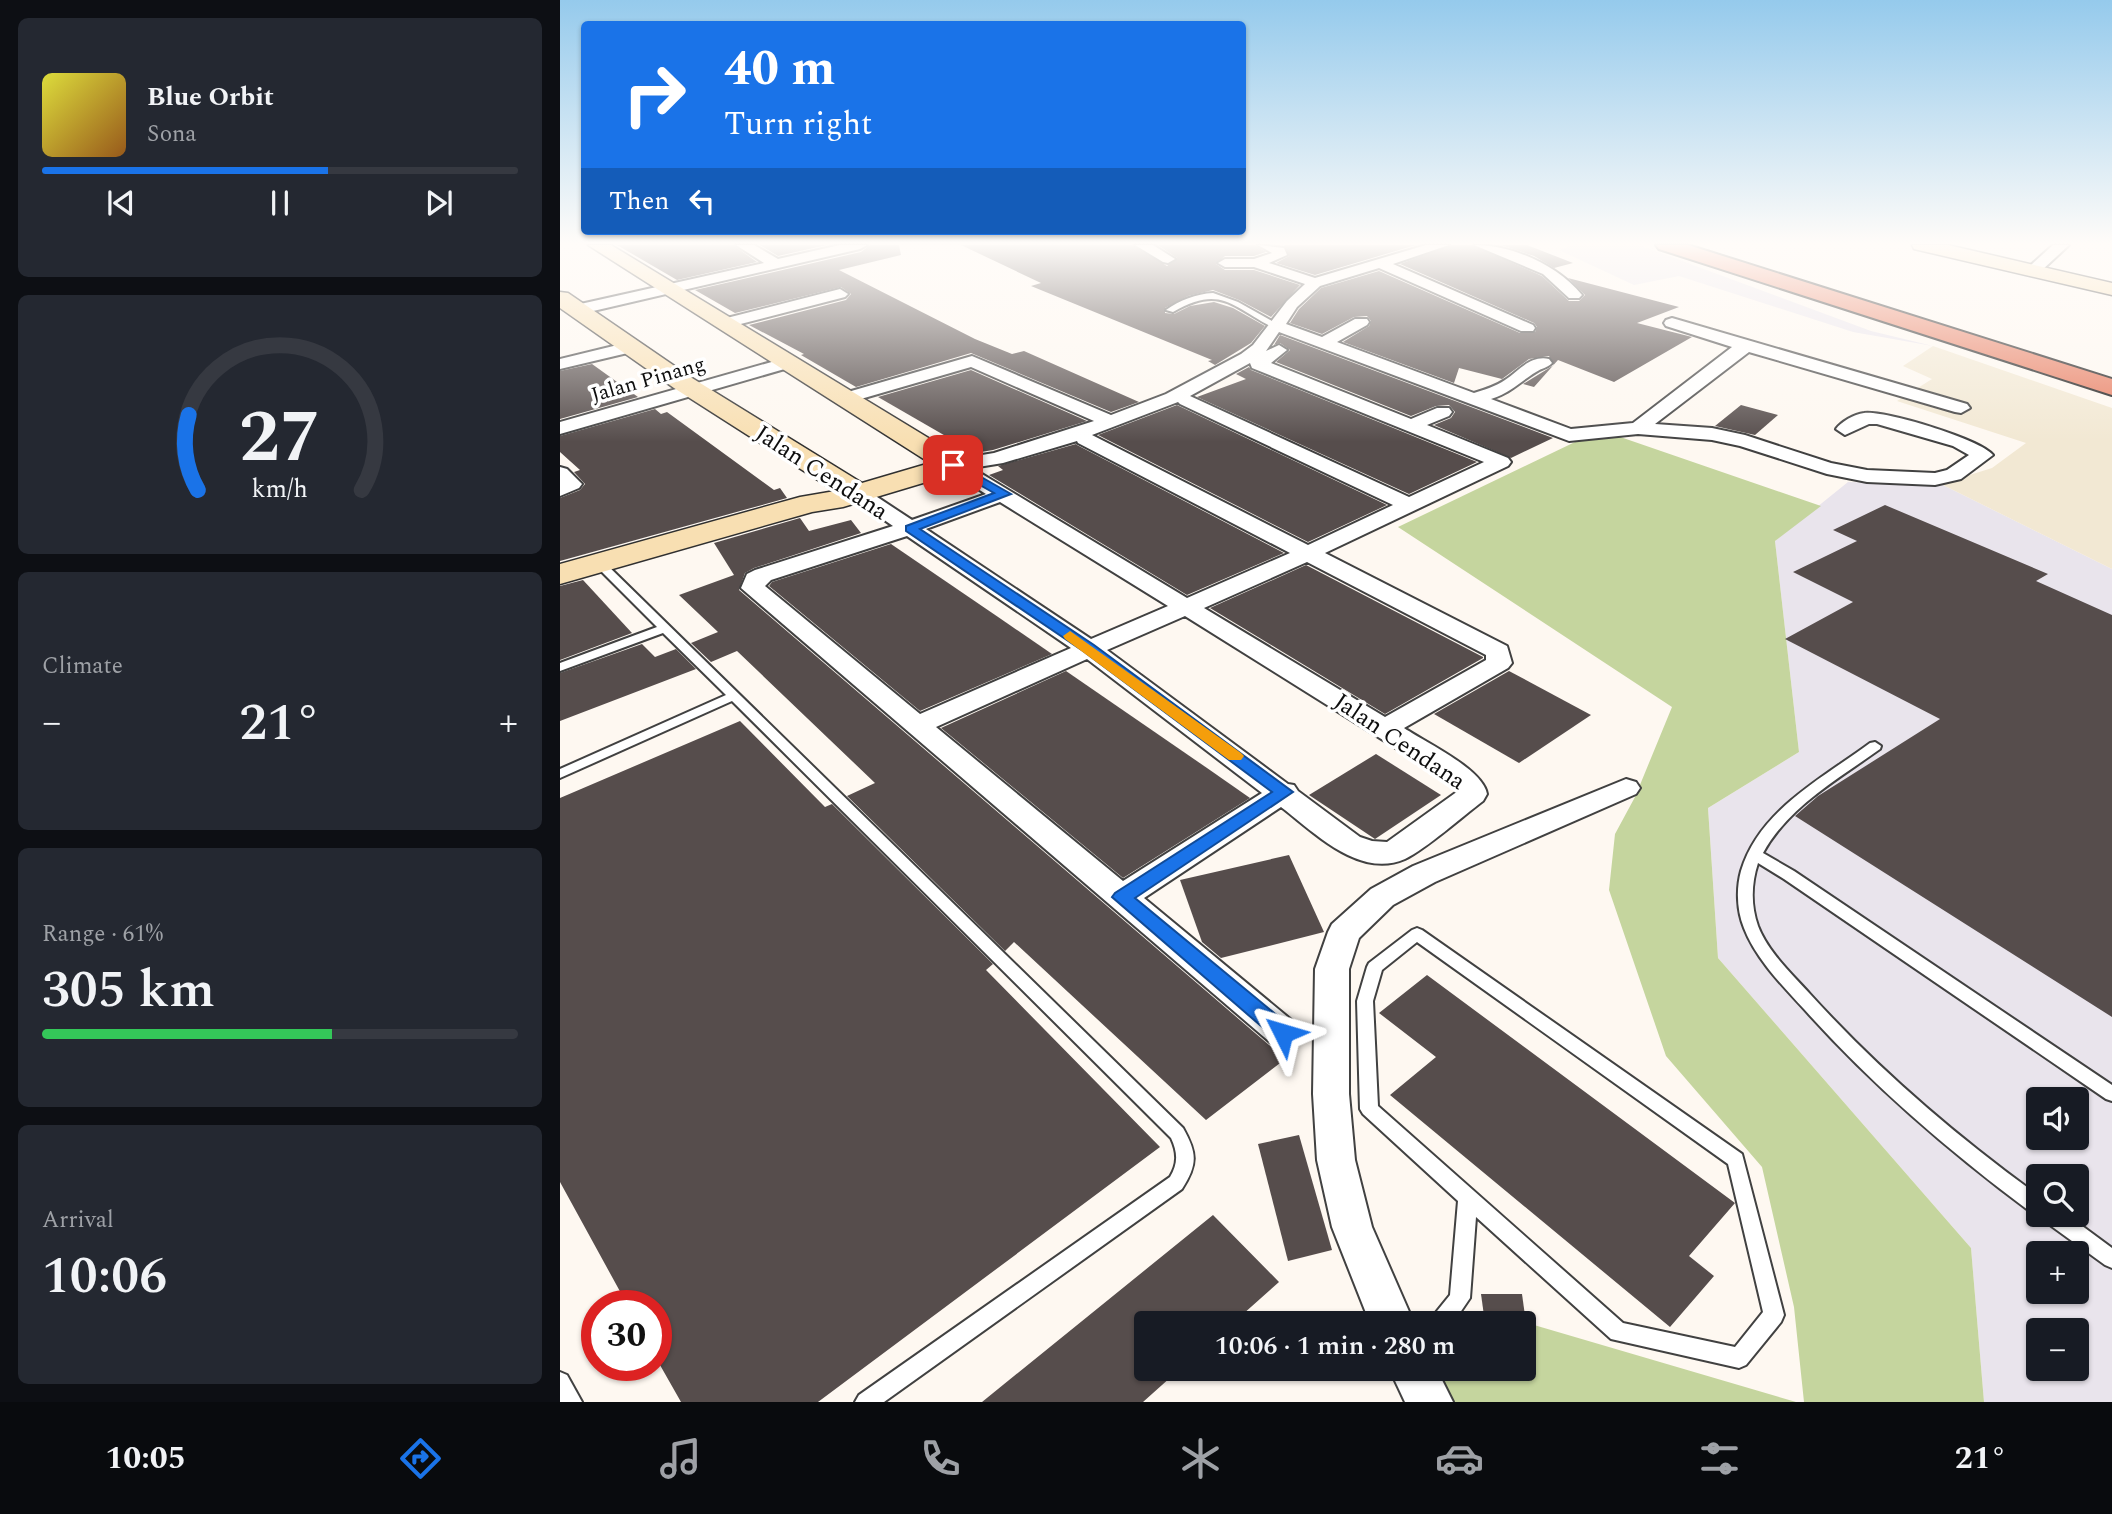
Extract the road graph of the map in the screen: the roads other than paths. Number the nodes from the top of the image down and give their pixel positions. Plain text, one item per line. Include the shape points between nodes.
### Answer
1 (575, 310) edge
2 (705, 310) edge
3 (777, 310) edge
4 (1246, 310) edge
5 (1287, 310) edge
6 (1487, 310) edge
7 (1871, 310) edge
8 (1925, 310) edge
9 (1361, 322) dead end
10 (725, 323) junction
11 (1672, 323) dead end
12 (1275, 326) junction
13 (1527, 328) dead end
14 (1289, 344) dead end
15 (1322, 344) junction
16 (1747, 346) junction
17 (630, 347) junction
18 (783, 359) junction
19 (1543, 363) dead end
20 (560, 364) edge
21 (1258, 364) junction
22 (2112, 369) edge
23 (688, 386) junction
24 (2112, 387) edge
25 (847, 398) junction
26 (1474, 399) junction
27 (1186, 400) junction
28 (1961, 408) dead end
29 (605, 410) junction
30 (1443, 412) dead end
31 (560, 417) edge
32 (1112, 422) junction
33 (1412, 425) junction
34 (560, 428) edge
35 (1638, 428) junction
36 (1845, 429) dead end
37 (1085, 439) junction
38 (965, 471) junction
39 (560, 472) edge
40 (560, 490) edge
41 (1004, 494) junction
42 (846, 497) junction
43 (1411, 506) junction
44 (911, 528) junction
45 (1306, 555) junction
46 (603, 567) junction
47 (560, 574) edge
48 (560, 582) edge
49 (1188, 606) junction
50 (664, 628) junction
51 (1088, 648) junction
52 (560, 667) edge
53 (735, 695) junction
54 (916, 725) junction
55 (1385, 727) junction
56 (1875, 746) dead end
57 (560, 774) edge
58 (1626, 788) dead end
59 (1284, 792) junction
60 (1755, 855) junction
61 (1122, 897) junction
62 (1283, 1033) dead end
63 (2112, 1094) edge
64 (1468, 1197) junction
65 (2026, 1197) edge
66 (2068, 1227) edge
67 (2112, 1259) edge
68 (1387, 1311) edge
69 (1450, 1311) edge
70 (1419, 1381) edge
71 (560, 1382) edge
72 (571, 1402) edge
73 (866, 1402) edge
74 (1430, 1402) edge

1 - 17 street, Jalan Cendana
2 - 10 street, Jalan Cendana
3 - 10 street
4 - 12 lane
5 - 12 street
6 - 13 street
7 - 24 highway
8 - 22 highway
9 - 15 street
10 - 18 street, Jalan Cendana
11 - 16 street
12 - 15 street
12 - 32 street via 1247,358 1172,398
14 - 21 street
15 - 26 street
16 - 28 street
16 - 35 street
17 - 20 street
17 - 23 street, Jalan Cendana
18 - 23 street, Jalan Pinang
18 - 25 street, Jalan Cendana
19 - 26 street via 1528,367 1501,389
21 - 27 street
21 - 33 street
23 - 29 street, Jalan Pinang
23 - 42 street, Jalan Cendana
25 - 32 street via 972,361
25 - 38 street, Jalan Cendana
26 - 35 street via 1569,435
27 - 37 street
27 - 43 street
29 - 31 street, Jalan Pinang
29 - 34 street, Jalan Pinang
30 - 33 street
32 - 38 street
33 - 43 street via 1501,462
35 - 36 street via 1712,434 1867,476 1935,479 1954,475 1983,455 1960,442 1878,418 1866,418
37 - 38 street
37 - 45 street
38 - 41 street, Jalan Cendana
38 - 42 street
39 - 40 street via 572,484
41 - 44 street
41 - 49 street, Jalan Cendana
42 - 44 street, Jalan Cendana
42 - 46 street via 798,517
43 - 45 street
44 - 51 street, Jalan Cendana
44 - 54 street via 763,575 752,584
45 - 49 street
45 - 55 street via 1498,651 1499,663
46 - 47 street
46 - 48 street
46 - 50 lane
49 - 51 street
49 - 55 street, Jalan Cendana
50 - 52 lane
50 - 53 lane
51 - 54 street
51 - 59 street, Jalan Cendana
53 - 57 lane
53 - 73 lane via 1177,1133 1186,1148 1185,1168 1176,1183
54 - 61 street
55 - 59 street, Jalan Cendana via 1460,776 1473,794 1395,850 1381,853 1349,844
56 - 60 lane via 1781,816
58 - 68 street via 1424,874 1382,897 1344,932 1332,969 1331,1094 1336,1160 1352,1227
59 - 61 street
60 - 63 lane
60 - 65 lane via 1746,870 1745,891 1752,927 1781,972 1843,1043
61 - 62 street
64 - 64 lane via 1618,1332 1739,1358 1774,1315 1736,1160 1418,934 1375,967 1365,1001 1369,1109
64 - 69 lane via 1460,1298
66 - 67 lane
70 - 74 street
71 - 72 lane

